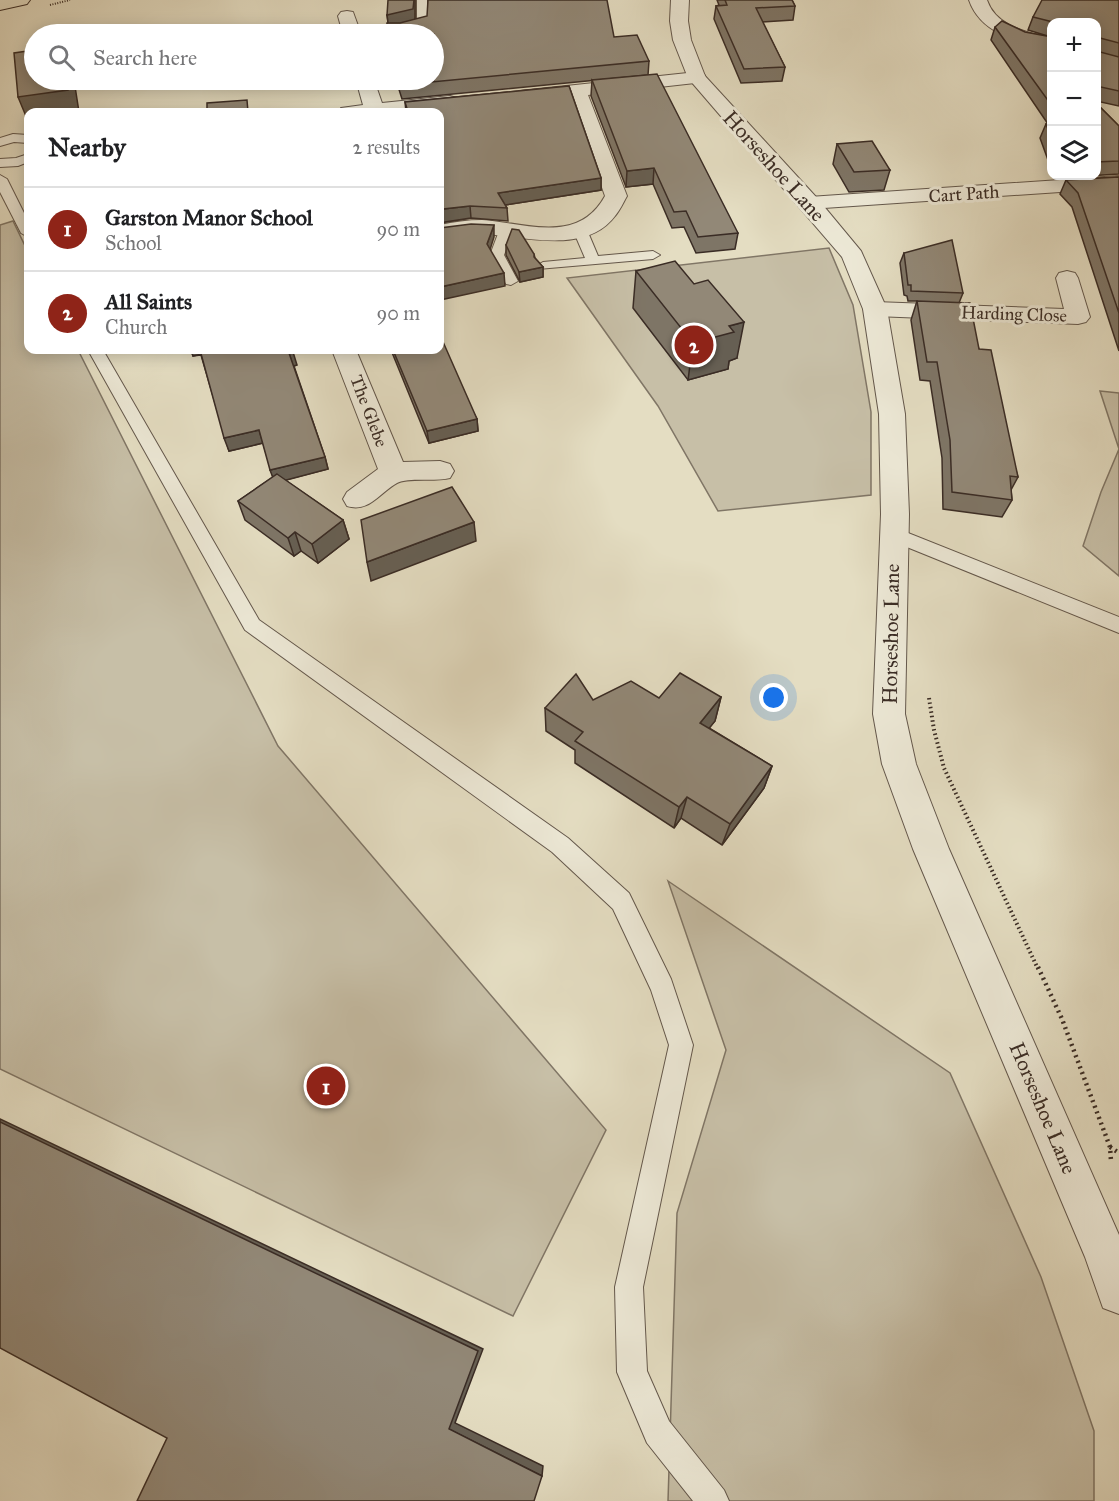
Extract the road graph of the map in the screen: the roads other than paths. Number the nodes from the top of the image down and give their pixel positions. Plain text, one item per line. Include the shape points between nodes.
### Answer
1 (21, 0) edge
2 (422, 0) edge
3 (680, 0) edge
4 (978, 0) edge
5 (0, 5) edge
6 (347, 16) dead end
7 (349, 24) edge
8 (423, 24) edge
9 (1047, 43) edge
10 (697, 78) junction
11 (368, 90) edge
12 (577, 90) junction
13 (505, 97) edge
14 (470, 100) edge
15 (373, 108) edge
16 (393, 108) edge
17 (24, 139) edge
18 (0, 142) edge
19 (24, 160) edge
20 (0, 163) edge
21 (0, 179) edge
22 (1119, 182) edge
23 (4, 194) edge
24 (809, 203) junction
25 (24, 226) edge
26 (580, 230) junction
27 (444, 231) edge
28 (506, 231) junction
29 (653, 255) dead end
30 (593, 260) junction
31 (543, 266) edge
32 (1067, 278) dead end
33 (511, 281) dead end
34 (875, 309) junction
35 (97, 354) edge
36 (346, 354) edge
37 (440, 471) dead end
38 (393, 472) junction
39 (357, 500) dead end
40 (893, 534) junction
41 (1119, 625) edge
42 (1119, 1292) edge
43 (713, 1501) edge

1 - 5 highway
2 - 8 lane
3 - 10 street, Horseshoe Lane via 681,40 685,58
4 - 9 street via 982,13 996,25
6 - 7 street
10 - 12 street
10 - 24 street, Horseshoe Lane
11 - 15 street
12 - 13 street
12 - 26 street via 616,196 612,208 597,224
14 - 16 street
17 - 18 lane
19 - 20 lane
21 - 23 lane
22 - 24 street, Cart Path
23 - 25 lane
24 - 34 street, Horseshoe Lane via 853,256
26 - 28 street via 549,234
26 - 30 lane
27 - 28 street via 481,227
28 - 33 lane via 497,255
29 - 30 lane
30 - 31 lane
32 - 34 street, Harding Close via 1078,317
34 - 40 street, Horseshoe Lane via 892,414
35 - 43 lane via 252,625 560,845 621,901 662,987 681,1045 629,1287 632,1372 658,1432
36 - 38 street, The Glebe
37 - 38 street, The Glebe
38 - 39 street, The Glebe
40 - 41 lane
40 - 42 street, Horseshoe Lane via 889,714 899,764 931,849

